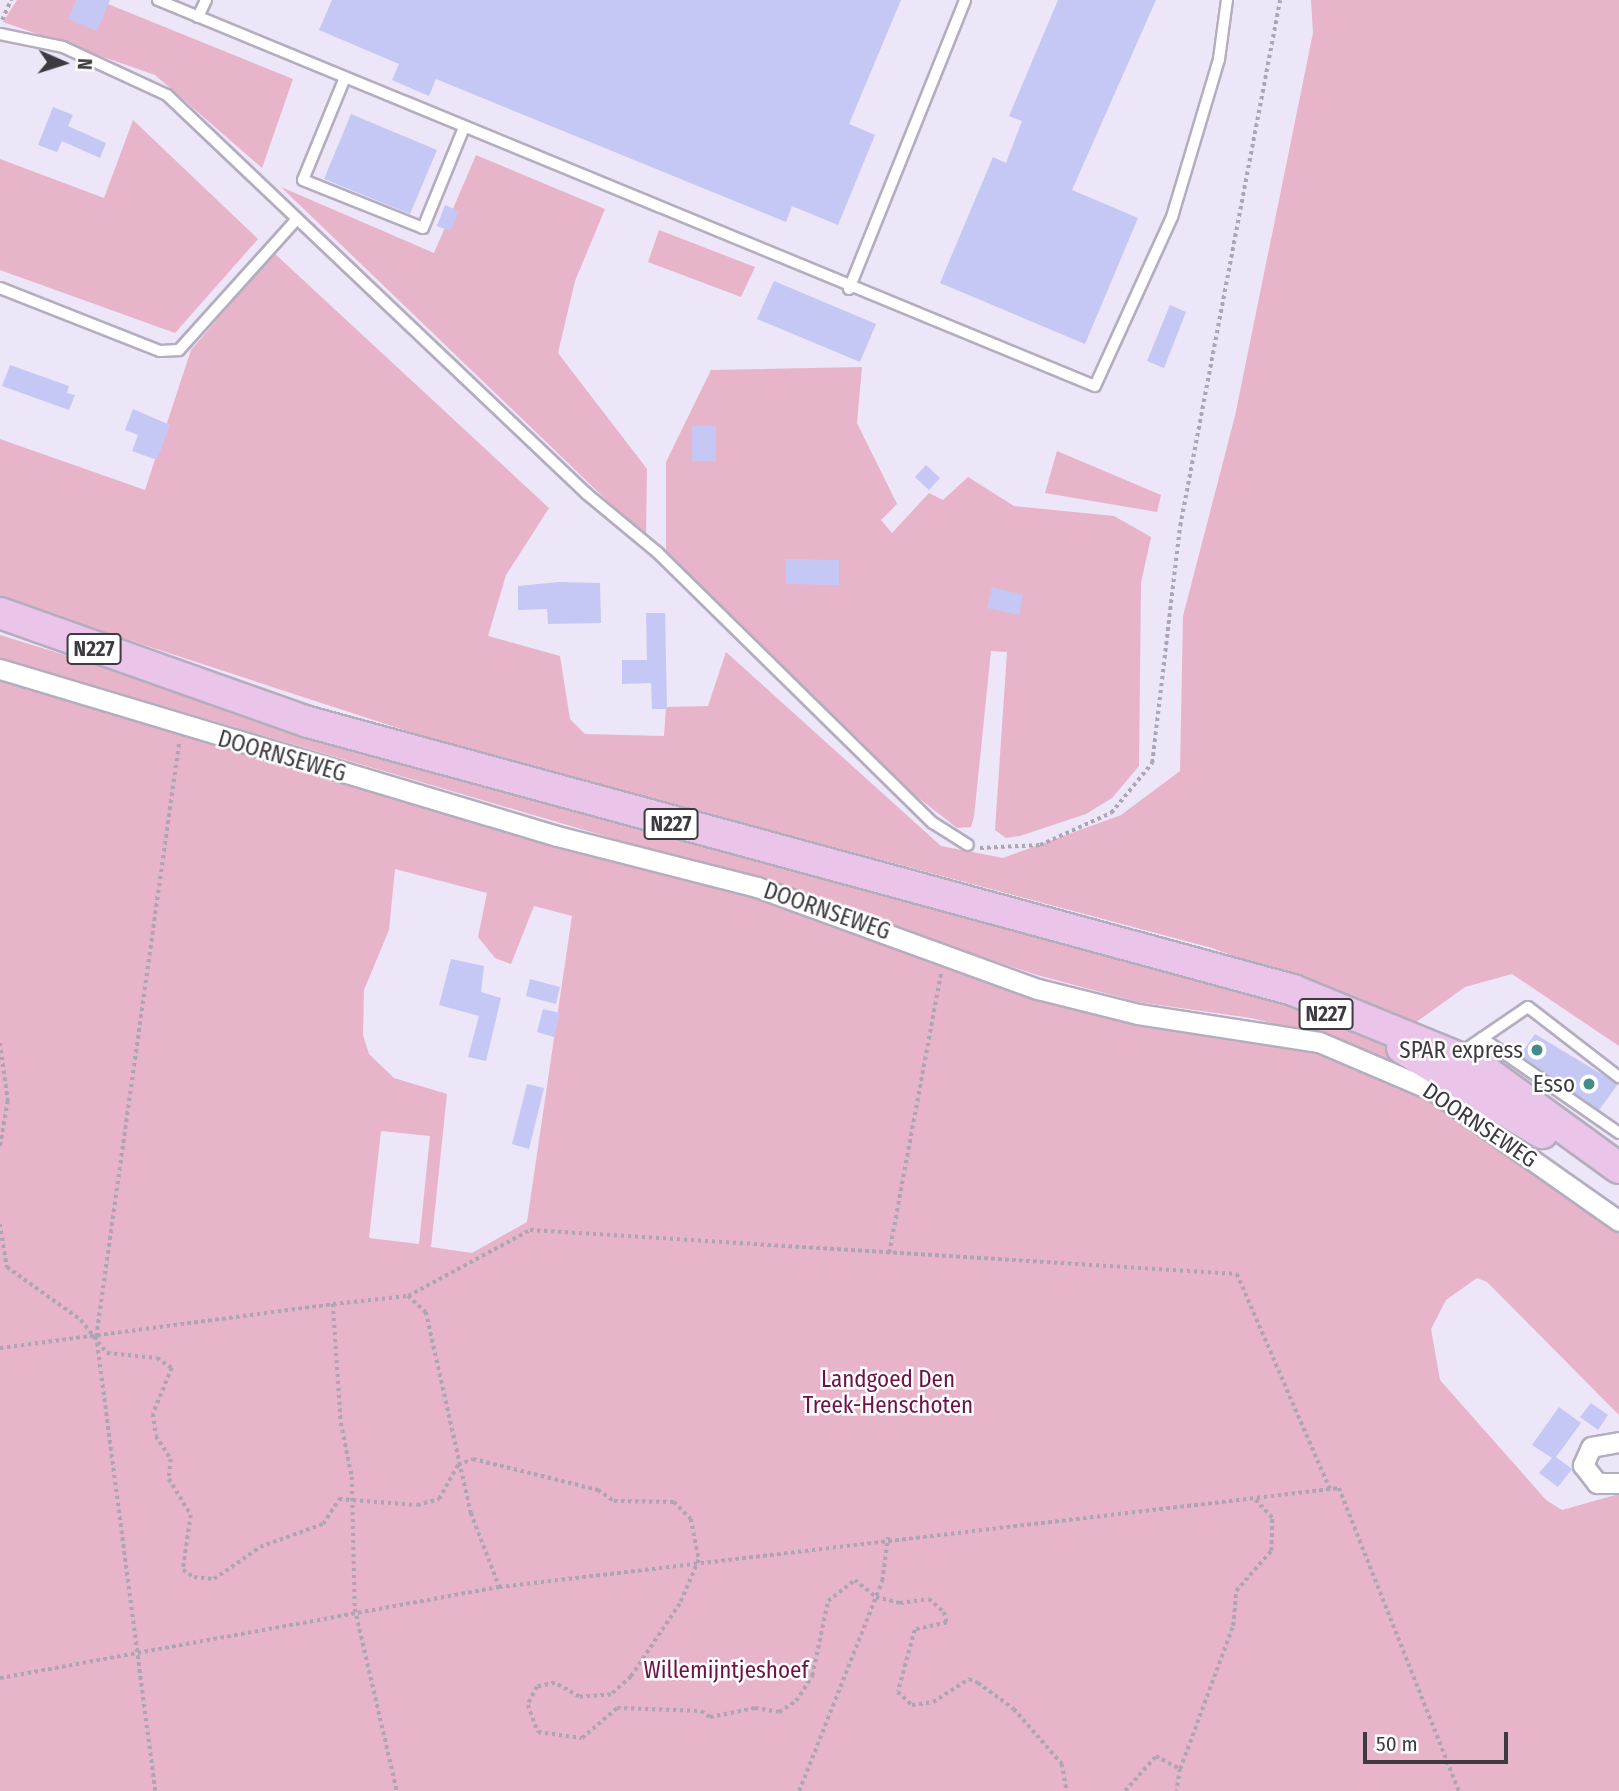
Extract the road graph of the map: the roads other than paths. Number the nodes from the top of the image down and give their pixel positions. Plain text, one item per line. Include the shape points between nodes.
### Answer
1 (158, 0) edge
2 (206, 0) edge
3 (965, 0) edge
4 (1227, 0) edge
5 (198, 17) junction
6 (0, 34) edge
7 (344, 80) junction
8 (463, 130) junction
9 (297, 219) junction
10 (0, 288) edge
11 (849, 289) junction
12 (0, 613) edge
13 (0, 625) edge
14 (31, 628) junction
15 (0, 669) edge
16 (968, 845) road end
17 (1482, 1038) junction
18 (1457, 1068) junction
19 (1619, 1077) edge
20 (1619, 1133) edge
21 (1616, 1178) edge
22 (1619, 1221) edge
23 (1619, 1442) edge
24 (1619, 1483) edge

1 - 5 lane
2 - 5 lane
3 - 11 lane
4 - 11 lane via 1219,59 1172,217 1095,386
5 - 7 lane
6 - 9 lane via 63,47 167,95
7 - 8 lane
7 - 8 lane via 303,180 423,228
8 - 11 lane
9 - 10 lane via 179,350 160,351
9 - 16 lane via 658,553 933,823
12 - 14 main road, DOORNSEWEG / N227
13 - 14 main road, DOORNSEWEG / N227
14 - 18 main road, DOORNSEWEG / N227 via 308,722 576,799 1189,959
15 - 22 street, DOORNSEWEG via 180,726 757,887 1038,989 1138,1014 1319,1042 1383,1064 1434,1091
17 - 18 lane, DOORNSEWEG
17 - 19 lane, DOORNSEWEG via 1528,1007
17 - 20 lane
18 - 21 main road, DOORNSEWEG / N227
23 - 24 street via 1591,1447 1583,1465 1597,1483

